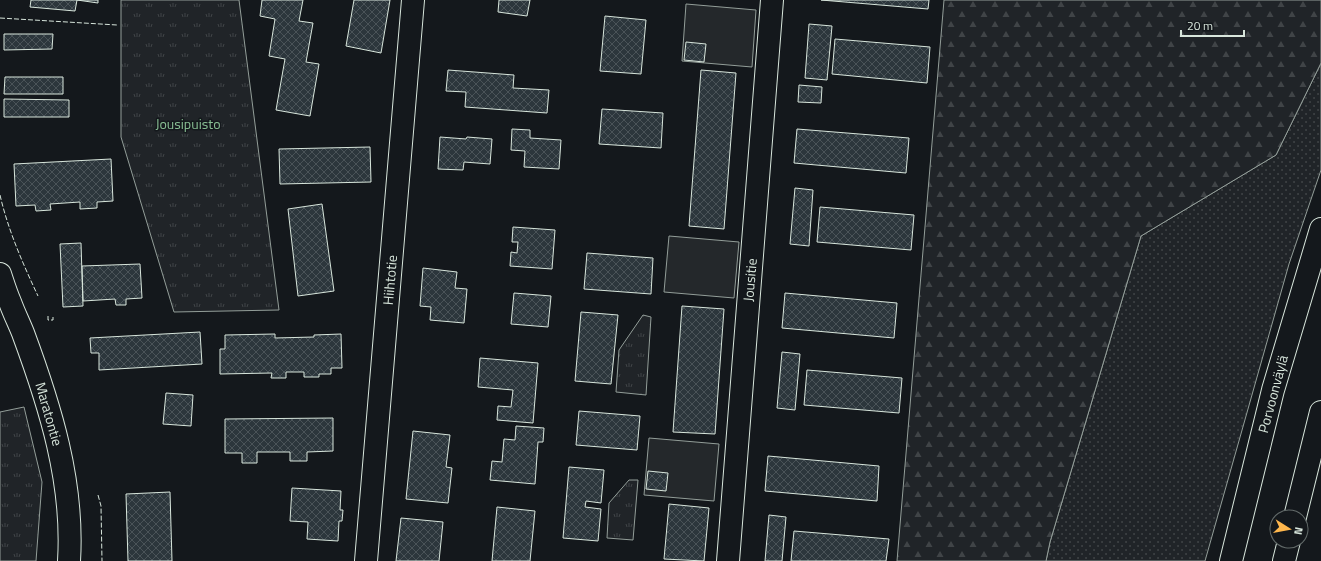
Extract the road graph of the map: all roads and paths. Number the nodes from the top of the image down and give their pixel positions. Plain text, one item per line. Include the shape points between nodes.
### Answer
1 (413, 0) edge
2 (772, 0) edge
3 (1321, 229) edge
4 (0, 274) edge
5 (1321, 412) edge
6 (1297, 509) edge
7 (1287, 549) edge
8 (69, 561) edge
9 (366, 561) edge
10 (728, 561) edge
11 (1231, 561) edge
12 (1284, 561) edge

1 - 9 main road, Hiihtotie
2 - 10 main road, Jousitie
3 - 11 main road, Porvoonväylä via 1273,390
4 - 8 main road, Maratontie via 43,389 60,447 68,502
5 - 6 main road
7 - 12 main road

